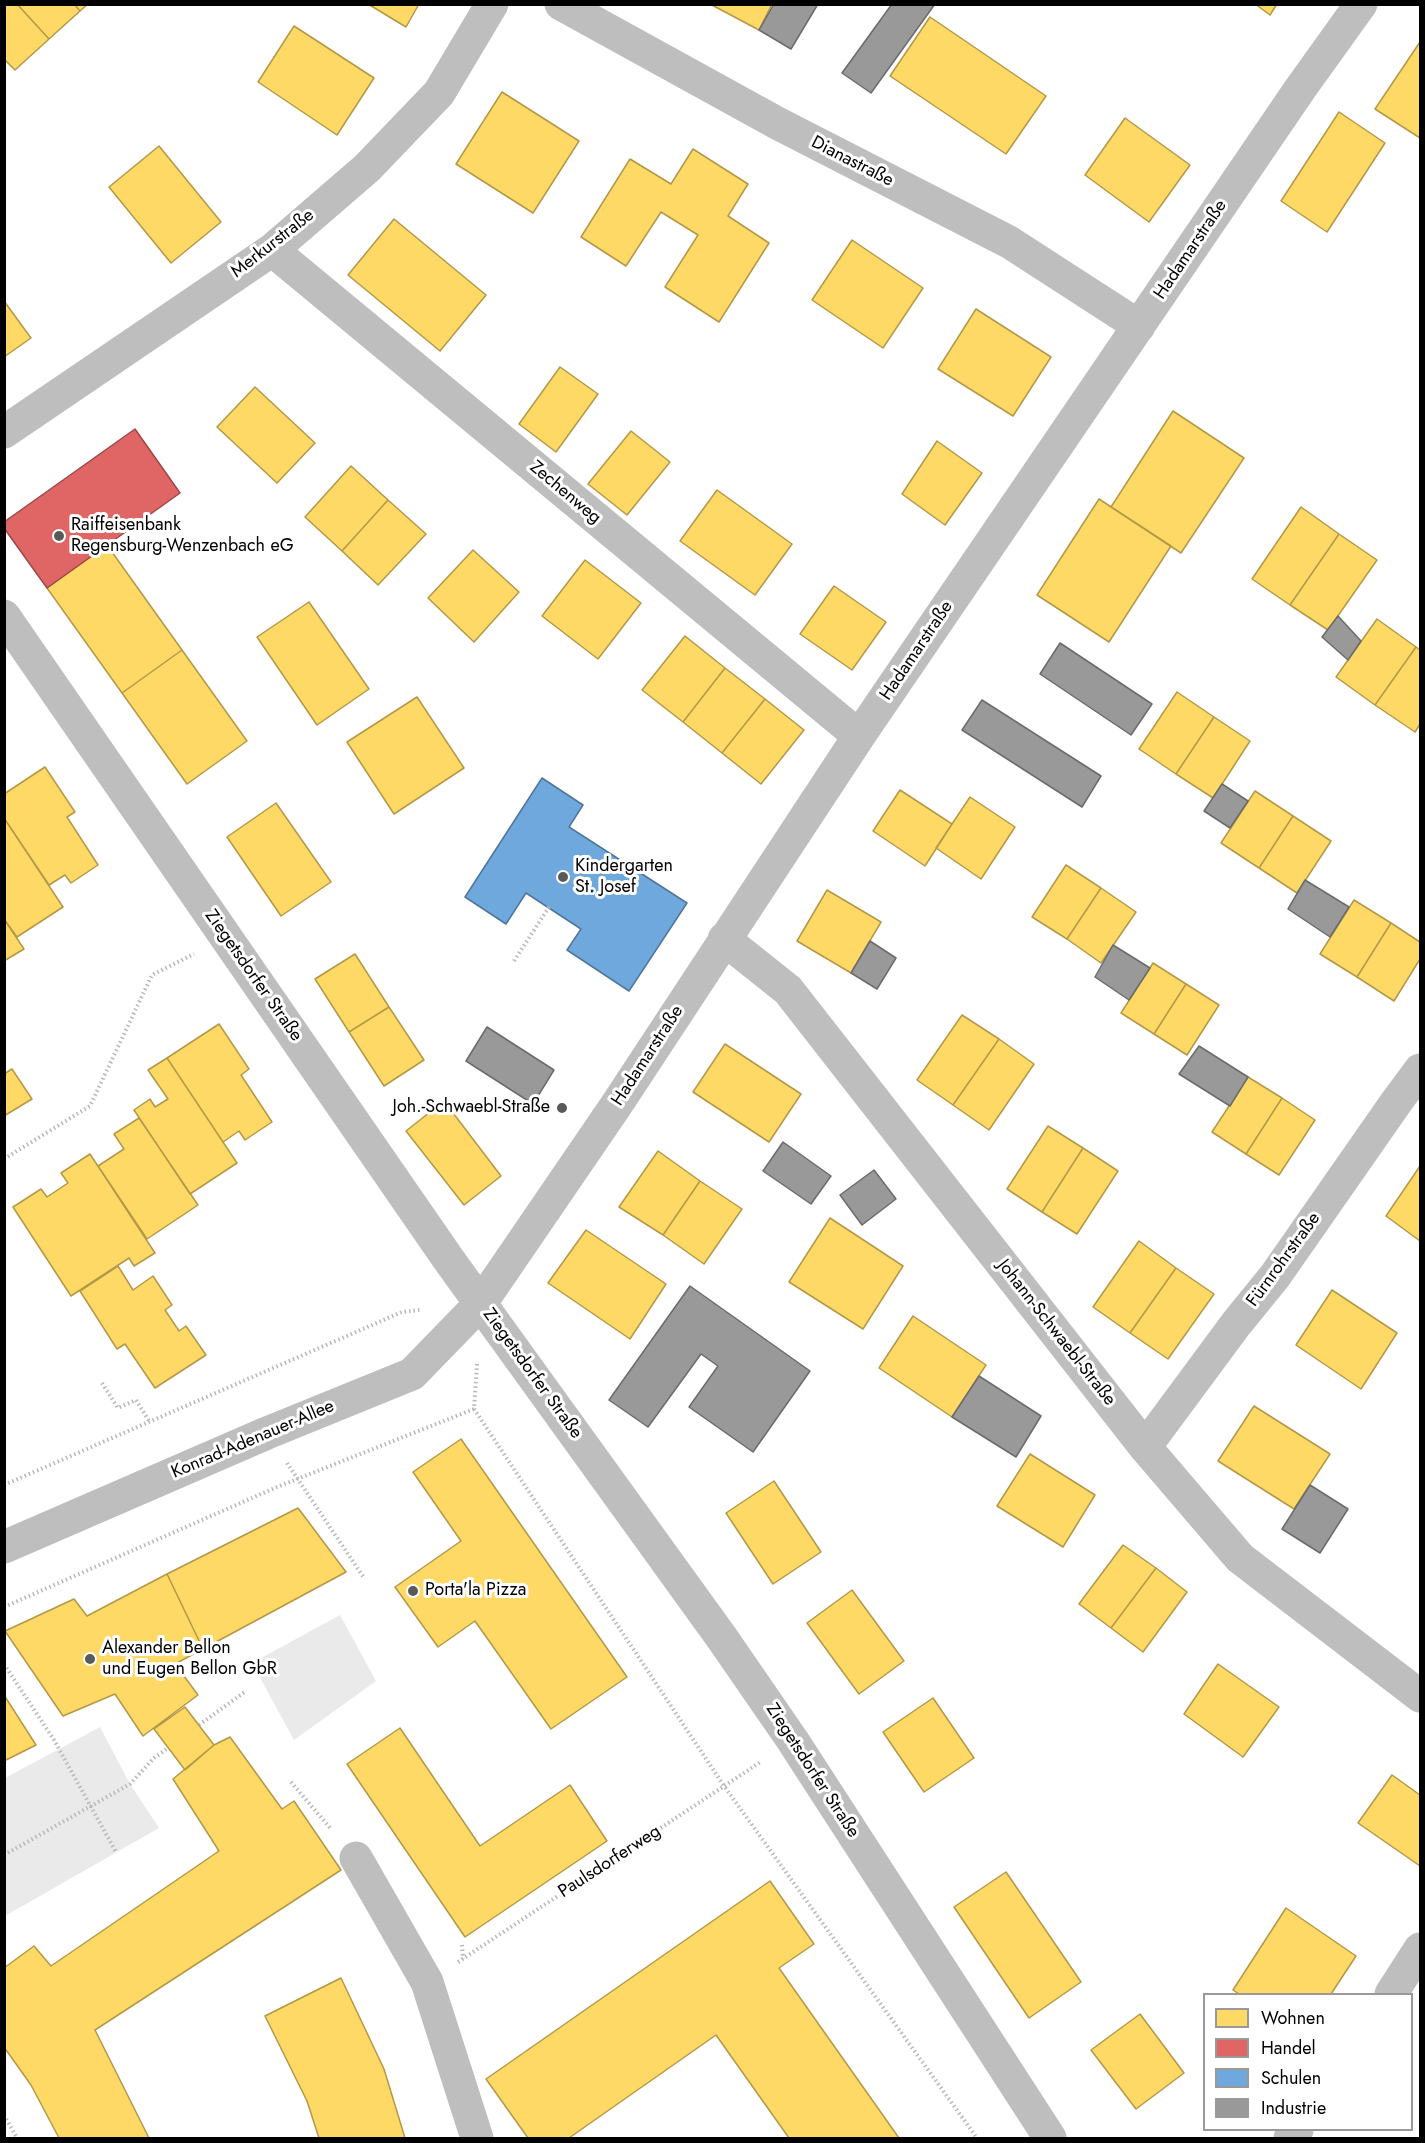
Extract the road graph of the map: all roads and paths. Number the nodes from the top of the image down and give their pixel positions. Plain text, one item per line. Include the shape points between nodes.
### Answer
1 (492, 4) edge
2 (561, 4) edge
3 (1361, 4) edge
4 (272, 250) junction
5 (1139, 326) junction
6 (4, 432) edge
7 (4, 616) edge
8 (859, 736) junction
9 (549, 907) dead end
10 (226, 937) junction
11 (724, 939) junction
12 (514, 961) dead end
13 (1420, 1070) edge
14 (4, 1159) edge
15 (481, 1303) junction
16 (424, 1309) dead end
17 (102, 1383) dead end
18 (149, 1421) junction
19 (267, 1433) junction
20 (1145, 1447) junction
21 (298, 1479) junction
22 (4, 1485) edge
23 (4, 1547) edge
24 (364, 1578) dead end
25 (4, 1607) edge
26 (4, 1664) edge
27 (246, 1691) dead end
28 (1420, 1696) edge
29 (199, 1725) dead end
30 (793, 1741) junction
31 (168, 1748) dead end
32 (291, 1782) dead end
33 (724, 1786) junction
34 (92, 1806) junction
35 (116, 1852) dead end
36 (4, 1855) edge
37 (356, 1858) joint
38 (462, 1945) dead end
39 (1420, 1949) edge
40 (463, 1959) junction
41 (428, 1982) junction
42 (1392, 1993) edge
43 (4, 2115) edge
44 (17, 2139) edge
45 (477, 2139) edge
46 (977, 2139) edge
47 (1050, 2139) edge

1 - 4 street, Merkurstraße via 439,93 367,168
2 - 5 street, Dianastraße via 777,123 1009,242
3 - 5 street, Hadamarstraße
4 - 6 street, Merkurstraße
4 - 8 street, Zechenweg
5 - 8 street, Hadamarstraße
7 - 10 street, Ziegetsdorfer Straße
8 - 11 street, Hadamarstraße
9 - 12 path
10 - 14 path via 152,975 90,1106
10 - 15 street, Ziegetsdorfer Straße
11 - 15 street, Hadamarstraße
11 - 20 street, Johann-Schwaebl-Straße via 788,990
13 - 20 street, Fürnrohrstraße via 1275,1276
15 - 19 street, Konrad-Adenauer-Allee via 412,1374
15 - 30 street, Ziegetsdorfer Straße
16 - 18 path via 402,1312
17 - 18 path via 118,1408 136,1400
18 - 22 path
19 - 21 path
19 - 23 street, Konrad-Adenauer-Allee
20 - 28 street, Johann-Schwaebl-Straße via 1240,1558
21 - 24 path
21 - 25 path
21 - 33 path via 474,1409
26 - 34 path
27 - 29 path
30 - 33 path, Paulsdorferweg
30 - 47 street, Ziegetsdorfer Straße
31 - 34 path via 130,1784
32 - 37 path
33 - 40 path, Paulsdorferweg
33 - 46 path
34 - 35 path
34 - 36 path
37 - 41 street
38 - 40 path
39 - 42 street
40 - 41 path, Paulsdorferweg
41 - 45 street
43 - 44 path

